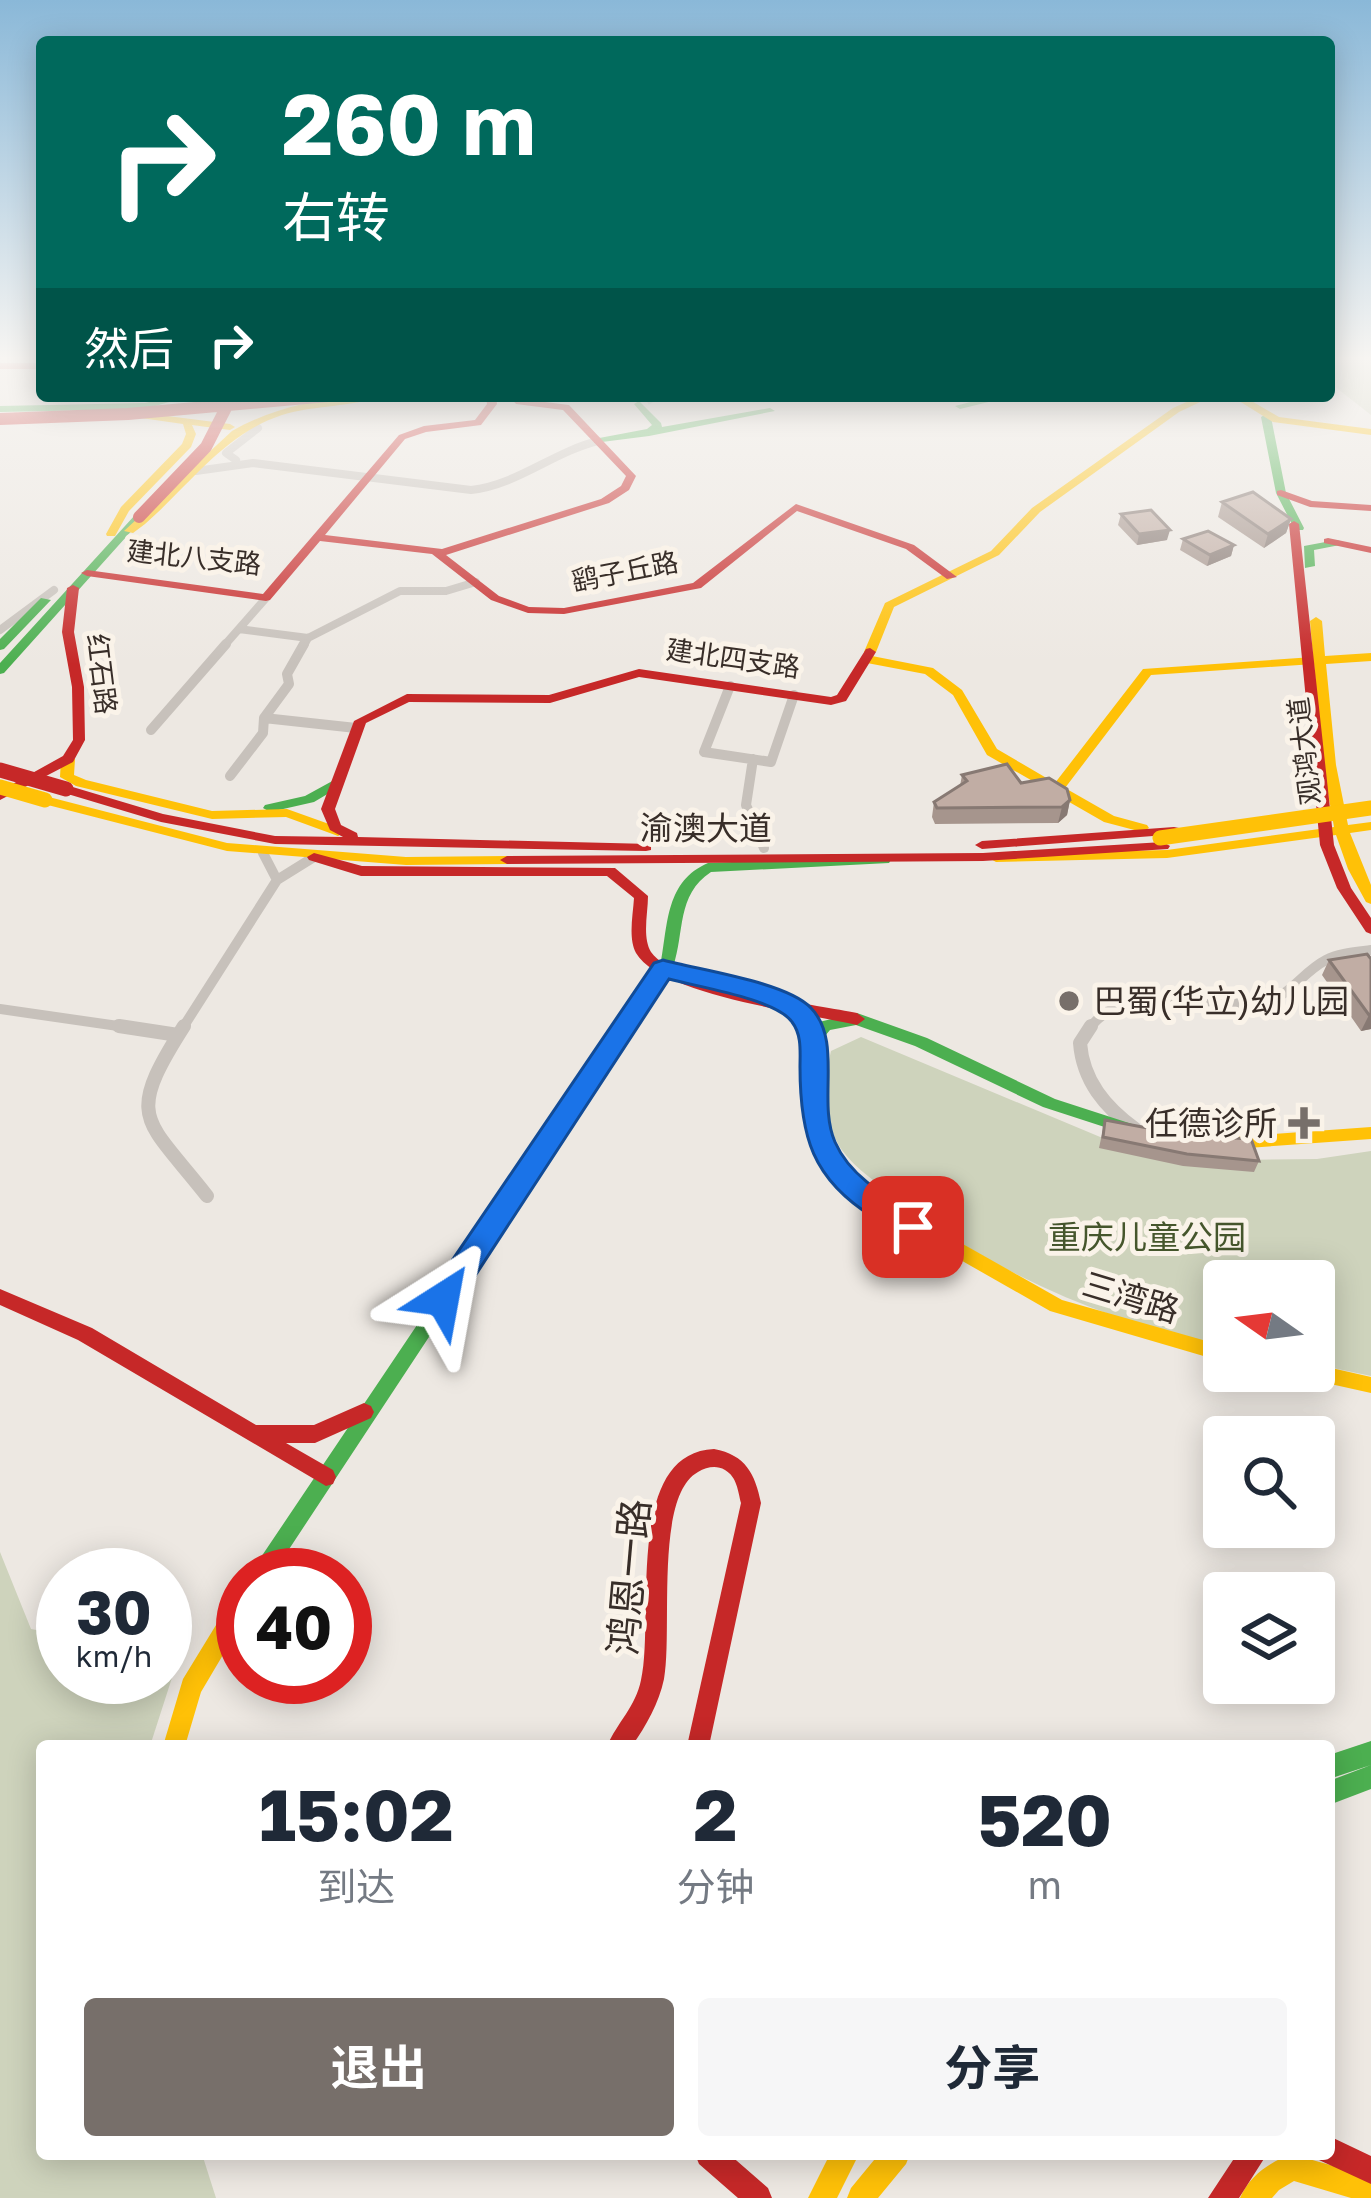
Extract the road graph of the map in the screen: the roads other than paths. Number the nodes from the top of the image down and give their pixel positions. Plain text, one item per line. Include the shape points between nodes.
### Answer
1 (174, 459) edge
2 (187, 459) edge
3 (212, 459) edge
4 (235, 459) edge
5 (385, 459) edge
6 (549, 459) edge
7 (614, 459) edge
8 (1106, 459) edge
9 (1274, 459) edge
10 (254, 464) junction
11 (202, 466) junction
12 (369, 478) junction
13 (1281, 493) junction
14 (1371, 508) edge
15 (1294, 524) junction
16 (115, 536) junction
17 (319, 538) junction
18 (1336, 543) junction
19 (1371, 550) edge
20 (450, 554) junction
21 (87, 573) junction
22 (951, 578) junction
23 (476, 582) junction
24 (64, 589) junction
25 (266, 598) junction
26 (239, 629) junction
27 (0, 630) edge
28 (308, 638) junction
29 (0, 646) edge
30 (1371, 657) edge
31 (867, 659) junction
32 (1315, 661) junction
33 (0, 670) edge
34 (730, 686) junction
35 (794, 695) junction
36 (264, 718) junction
37 (356, 728) junction
38 (151, 730) dead end
39 (68, 759) junction
40 (753, 759) junction
41 (0, 770) edge
42 (230, 776) dead end
43 (336, 783) junction
44 (0, 787) edge
45 (1059, 788) junction
46 (0, 796) edge
47 (1332, 810) junction
48 (254, 811) junction
49 (1097, 812) junction
50 (1371, 813) edge
51 (1265, 821) junction
52 (1331, 834) junction
53 (352, 836) junction
54 (1079, 837) junction
55 (1163, 839) junction
56 (1280, 842) junction
57 (410, 844) junction
58 (764, 848) junction
59 (982, 851) junction
60 (263, 853) junction
61 (314, 857) junction
62 (900, 858) junction
63 (277, 880) junction
64 (1371, 899) edge
65 (1371, 929) edge
66 (1371, 950) edge
67 (663, 969) junction
68 (777, 999) junction
69 (0, 1009) edge
70 (857, 1019) junction
71 (178, 1035) junction
72 (813, 1039) junction
73 (1090, 1083) junction
74 (1065, 1110) junction
75 (1146, 1132) joint
76 (1371, 1133) edge
77 (1218, 1143) edge
78 (207, 1196) dead end
79 (0, 1297) edge
80 (1203, 1348) edge
81 (1335, 1377) edge
82 (1371, 1385) edge
83 (370, 1409) junction
84 (250, 1433) junction
85 (326, 1477) junction
86 (278, 1548) edge
87 (216, 1641) edge
88 (175, 1740) edge
89 (622, 1740) edge
90 (699, 1740) edge
91 (1371, 1753) edge
92 (1335, 1766) edge
93 (1371, 1777) edge
94 (1335, 1791) edge
95 (1335, 2153) edge
96 (716, 2160) edge
97 (840, 2160) edge
98 (891, 2160) edge
99 (1249, 2160) edge
100 (1371, 2170) edge
101 (1371, 2196) edge
102 (758, 2198) edge
103 (822, 2198) edge
104 (861, 2198) edge
105 (1222, 2198) edge
106 (1254, 2198) edge

1 - 16 main road via 125,509
2 - 16 main road, 红石路, bridge
3 - 11 main road
4 - 10 street
5 - 12 main road, 建北八支路
6 - 12 street via 486,488
7 - 20 main road via 631,476 605,501
8 - 22 main road via 1036,510 995,553
9 - 13 main road, 观鸿大道
10 - 11 street
10 - 12 street
11 - 16 main road via 148,519
12 - 17 main road, 建北八支路
13 - 14 main road via 1310,504
13 - 15 main road, 观鸿大道
15 - 18 main road
15 - 32 main road, 观鸿大道
16 - 21 main road, 红石路
16 - 24 main road, 红石路
17 - 20 main road
17 - 25 main road, 建北八支路
18 - 19 main road
18 - 32 main road, 观鸿大道 via 1307,552
20 - 23 main road, 鹞子丘路
21 - 24 main road, 红石路
21 - 25 main road, 建北八支路
22 - 23 main road, 鹞子丘路 via 910,547 796,507 686,590 545,612 495,598
22 - 31 main road via 889,605
23 - 28 street via 400,591
24 - 27 street
24 - 29 main road, 红石路
24 - 33 main road, 红石路
24 - 39 main road, 红石路 via 82,730
25 - 26 street
26 - 28 street
26 - 38 street
28 - 36 street
30 - 32 main road
31 - 35 main road, 建北四支路 via 842,698
31 - 45 main road via 910,665 944,681 992,752
32 - 45 main road via 1147,672
32 - 47 main road, 观鸿大道
34 - 35 main road, 建北四支路
34 - 37 main road, 建北四支路 via 639,673 554,699 444,692 368,714
34 - 40 street via 704,752
35 - 40 street via 771,761
36 - 37 street
36 - 42 street via 263,733
37 - 43 main road
39 - 46 main road, 红石路
39 - 48 main road via 67,777 100,789 212,815
40 - 58 street via 744,808
41 - 57 main road, 渝澳大道, bridge via 238,835
43 - 48 main road via 309,799
43 - 53 main road via 330,822
44 - 60 main road, 渝澳大道, bridge
45 - 49 main road
47 - 50 main road
47 - 51 main road
47 - 52 main road, 观鸿大道
48 - 53 main road via 287,813
49 - 54 main road via 1097,827
49 - 55 main road
50 - 52 main road
50 - 55 main road, 渝澳大道, bridge
51 - 55 main road
51 - 56 main road via 1285,830
52 - 56 main road
52 - 64 main road
52 - 65 main road via 1334,869
53 - 57 main road
54 - 55 main road
54 - 59 main road
55 - 59 main road, 渝澳大道
56 - 59 main road via 1079,860
57 - 58 main road, 渝澳大道
58 - 59 main road, 渝澳大道
59 - 62 main road, 渝澳大道
60 - 61 main road, 渝澳大道
60 - 63 street
61 - 62 main road, 渝澳大道
61 - 63 street
61 - 67 main road via 361,871 610,871 641,896 644,953
62 - 67 main road via 694,872 675,899 674,945
63 - 71 street
66 - 73 street via 1326,960 1271,1001 1168,998 1107,1014 1080,1043
67 - 68 main road
67 - 83 main road
68 - 70 main road
68 - 72 main road via 807,1019
69 - 71 street
70 - 72 main road via 825,1026
70 - 74 main road
71 - 78 street via 146,1095 146,1118
72 - 80 main road, 三湾路 via 819,1139 856,1192 1057,1306
73 - 74 street via 1085,1101
73 - 75 street via 1112,1112
74 - 75 main road
76 - 77 main road
79 - 84 main road via 85,1334
81 - 82 main road
83 - 84 main road via 315,1434
83 - 85 main road
84 - 85 main road
85 - 86 main road
87 - 88 main road
89 - 90 main road, 鸿恩一路 via 647,1701 655,1667 671,1480 705,1458 729,1461 746,1479 751,1503
91 - 92 main road
93 - 94 main road
95 - 100 main road
96 - 102 main road
97 - 103 main road
98 - 104 main road
99 - 105 main road
101 - 106 main road via 1292,2167

